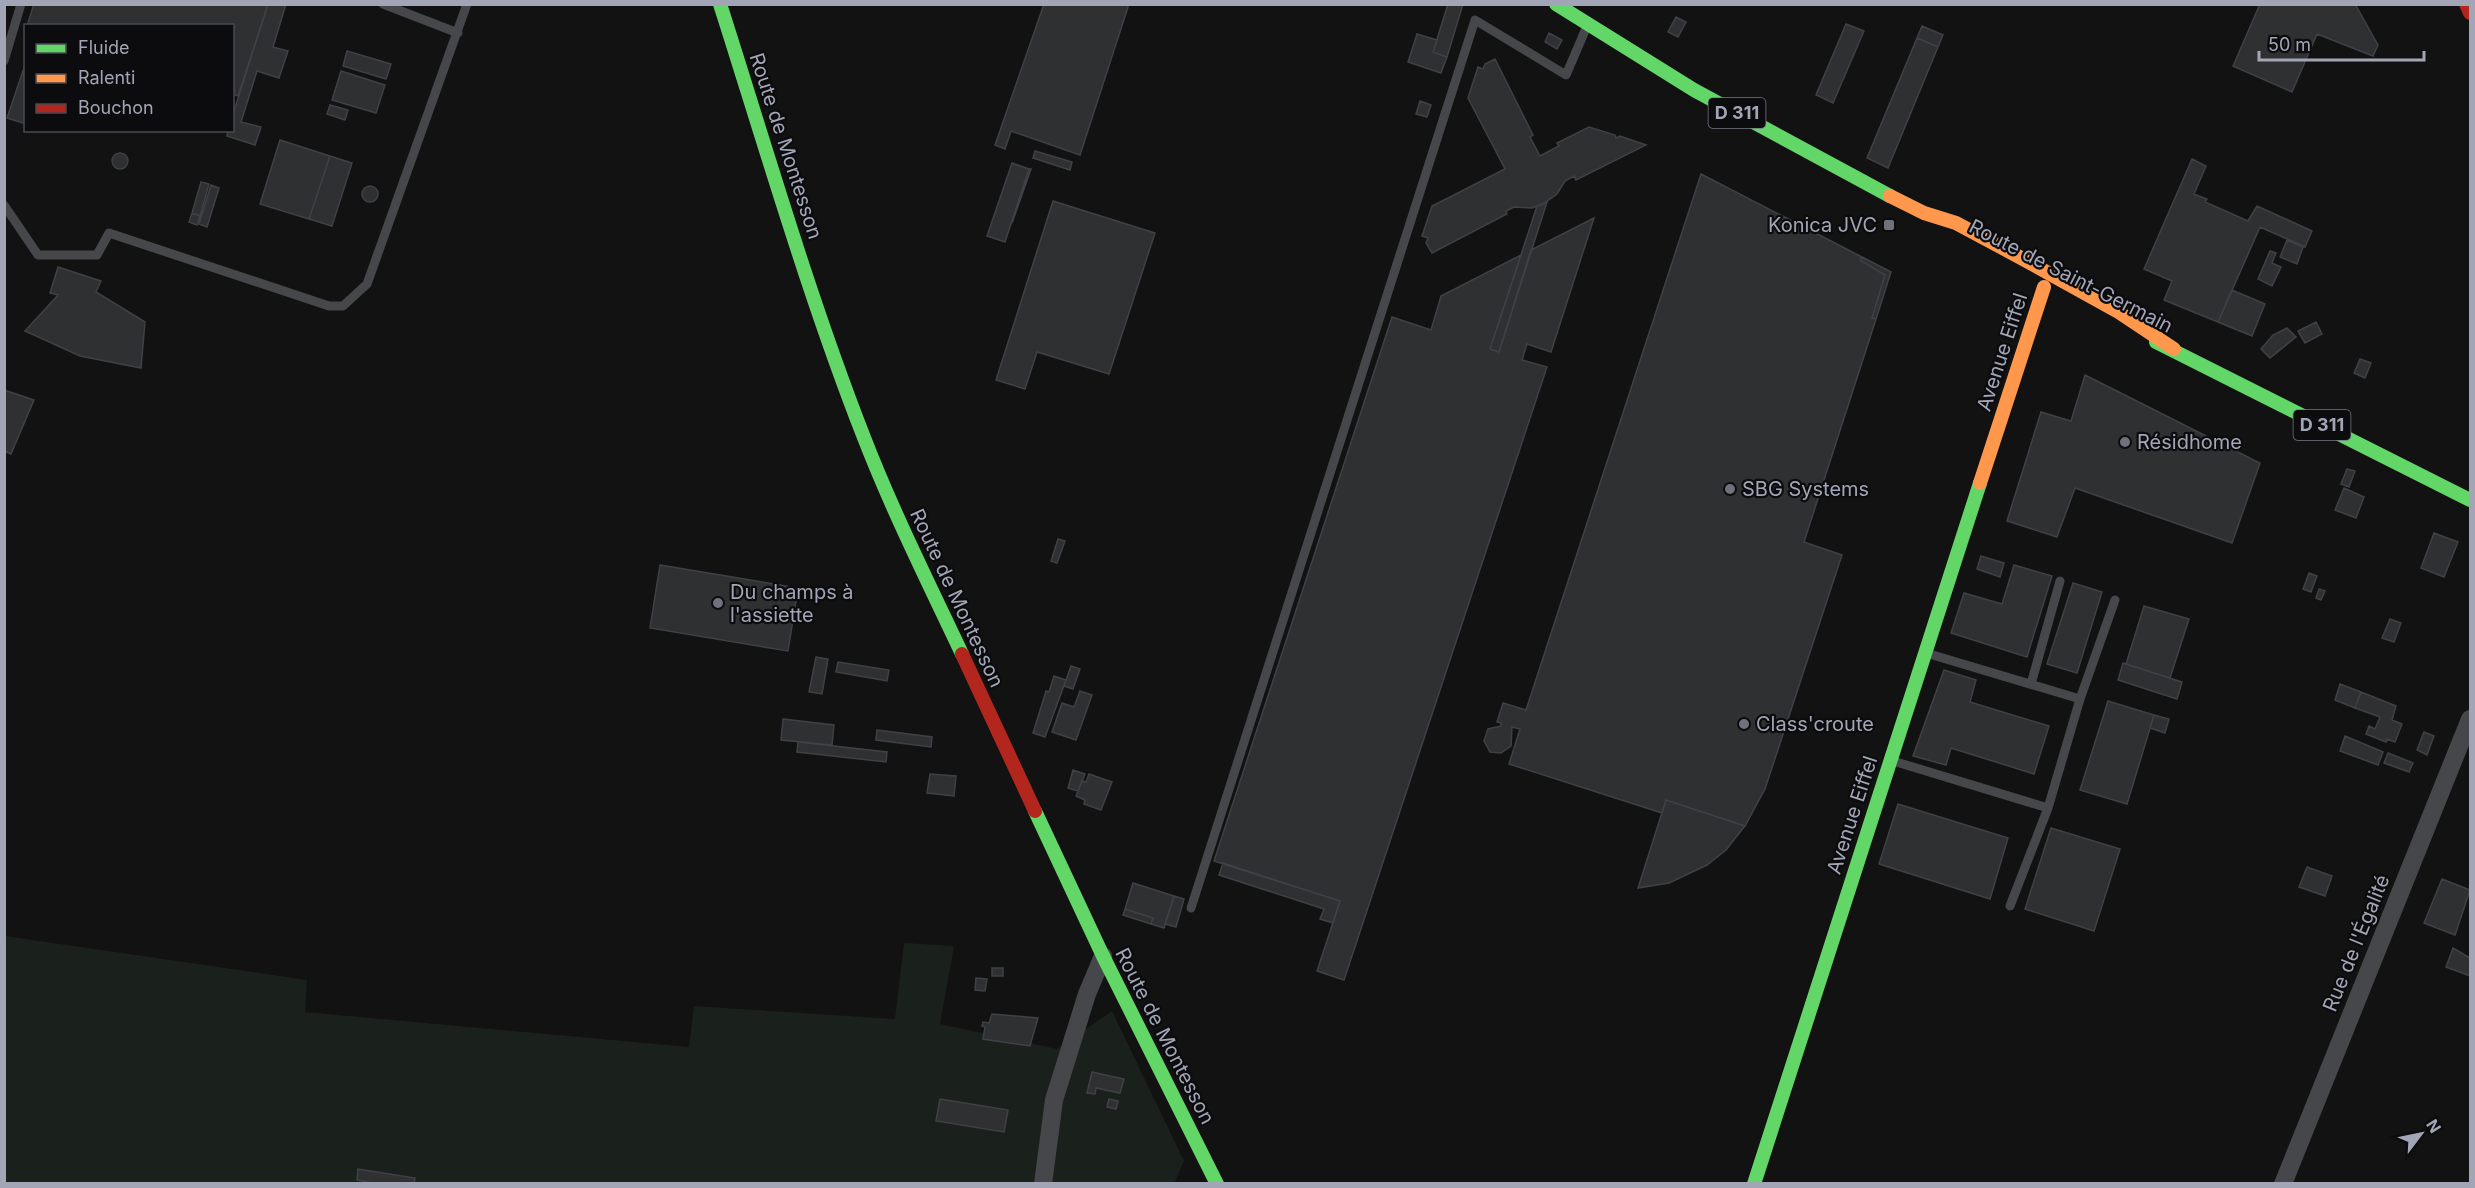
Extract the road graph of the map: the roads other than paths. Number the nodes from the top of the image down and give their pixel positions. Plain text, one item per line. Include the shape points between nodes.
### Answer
1 (21, 4) edge
2 (467, 4) edge
3 (720, 4) edge
4 (1556, 4) edge
5 (2466, 4) edge
6 (387, 5) edge
7 (2470, 13) edge
8 (1588, 24) junction
9 (458, 33) junction
10 (4, 61) edge
11 (4, 206) edge
12 (1924, 213) junction
13 (1948, 236) dead end
14 (2048, 290) joint
15 (2174, 349) junction
16 (2470, 500) edge
17 (2060, 581) dead end
18 (2115, 600) dead end
19 (1925, 653) junction
20 (2031, 684) junction
21 (2080, 699) junction
22 (2470, 719) edge
23 (1890, 761) junction
24 (2048, 808) junction
25 (2010, 906) dead end
26 (1191, 908) dead end
27 (1103, 956) junction
28 (1043, 1184) edge
29 (1217, 1184) edge
30 (1754, 1184) edge
31 (2283, 1184) edge

1 - 10 lane
2 - 9 lane
3 - 27 main road, Route de Montesson via 811,289 863,434 896,514
4 - 8 main road, Route de Saint-Germain / D 311
5 - 7 main road
6 - 9 lane
8 - 12 main road, Route de Saint-Germain / D 311 via 1694,90
8 - 26 lane via 1566,75 1475,20
9 - 11 lane via 367,284 344,306 329,306 109,233 98,255 38,255
12 - 13 main road, Route de Saint-Germain / D 311
12 - 15 main road, Route de Saint-Germain / D 311 via 1956,223 2023,259 2117,311
14 - 15 main road, Route de Saint-Germain / D 311
14 - 19 main road, Avenue Eiffel
15 - 16 main road, Route de Saint-Germain / D 311
17 - 20 lane
18 - 21 lane
19 - 20 lane
19 - 23 main road, Avenue Eiffel
20 - 21 lane
21 - 24 lane
22 - 31 street, Rue de l'Égalité
23 - 24 lane
23 - 30 main road, Avenue Eiffel
24 - 25 lane
27 - 28 street via 1054,1100
27 - 29 main road, Route de Montesson

